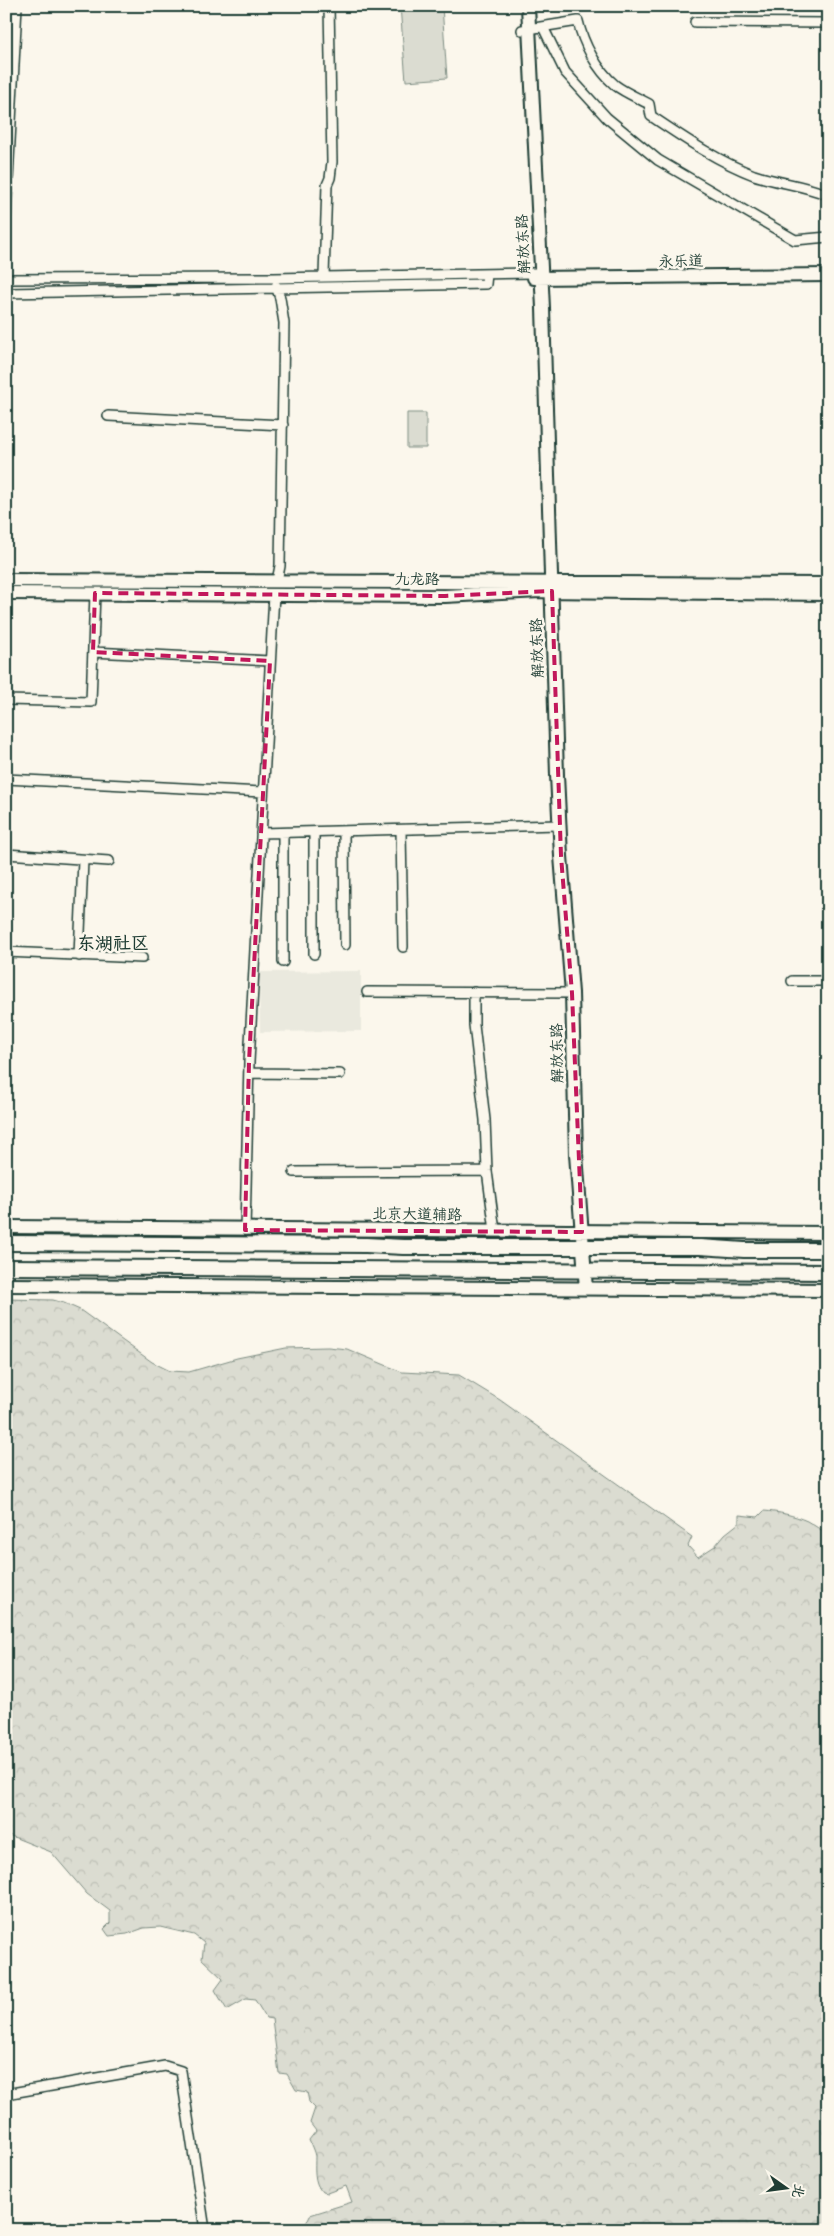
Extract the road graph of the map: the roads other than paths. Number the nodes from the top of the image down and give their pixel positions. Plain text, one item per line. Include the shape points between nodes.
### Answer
1 (17, 6) edge
2 (329, 6) edge
3 (520, 6) edge
4 (528, 6) edge
5 (695, 22) dead end
6 (828, 23) edge
7 (543, 27) junction
8 (525, 29) junction
9 (828, 195) edge
10 (6, 219) edge
11 (828, 237) edge
12 (487, 274) junction
13 (828, 275) edge
14 (324, 276) junction
15 (274, 278) junction
16 (6, 279) edge
17 (537, 280) junction
18 (828, 281) edge
19 (277, 289) junction
20 (6, 293) edge
21 (108, 416) dead end
22 (283, 425) junction
23 (6, 580) edge
24 (277, 581) junction
25 (828, 584) edge
26 (548, 586) junction
27 (6, 593) edge
28 (96, 593) junction
29 (274, 594) junction
30 (828, 594) edge
31 (93, 652) junction
32 (270, 661) junction
33 (6, 700) edge
34 (6, 779) edge
35 (263, 792) junction
36 (556, 825) junction
37 (401, 831) junction
38 (314, 832) junction
39 (344, 832) junction
40 (261, 833) junction
41 (283, 833) junction
42 (6, 854) edge
43 (83, 860) junction
44 (109, 861) dead end
45 (345, 946) dead end
46 (403, 947) dead end
47 (6, 952) edge
48 (314, 954) dead end
49 (79, 956) junction
50 (142, 958) dead end
51 (283, 962) dead end
52 (792, 981) dead end
53 (828, 981) edge
54 (367, 992) dead end
55 (474, 992) junction
56 (568, 993) junction
57 (249, 1073) junction
58 (340, 1074) dead end
59 (487, 1171) junction
60 (294, 1172) dead end
61 (6, 1227) edge
62 (245, 1230) junction
63 (495, 1231) junction
64 (579, 1232) junction
65 (828, 1233) edge
66 (6, 1243) edge
67 (580, 1247) junction
68 (828, 1250) edge
69 (6, 1267) edge
70 (581, 1271) junction
71 (828, 1272) edge
72 (6, 1285) edge
73 (582, 1289) junction
74 (828, 1290) edge
75 (6, 2094) edge
76 (205, 2230) edge

1 - 10 street
2 - 14 street via 332,162 327,185
3 - 8 main road, 解放东路
4 - 8 main road, 解放东路
5 - 6 street
7 - 8 street
7 - 9 street via 578,21 581,36 614,84 649,104 651,116 704,151 754,175
7 - 11 street via 565,72 607,118 658,160 795,240
8 - 17 main road, 解放东路
12 - 14 street
12 - 17 street
12 - 19 street via 486,284
13 - 17 main road, 永乐道
14 - 15 street
15 - 16 street
15 - 19 street
17 - 18 main road, 永乐道
17 - 26 main road, 解放东路
19 - 20 street
19 - 22 street via 284,323
21 - 22 street
22 - 24 street
23 - 24 main road, 九龙路
24 - 26 main road, 九龙路
25 - 26 main road, 九龙路
26 - 29 main road, 九龙路 via 445,596
26 - 30 main road, 九龙路
26 - 36 main road, 解放东路
27 - 28 main road, 九龙路
28 - 29 main road, 九龙路
28 - 31 street
29 - 32 street
31 - 32 street
31 - 33 street via 91,702
32 - 35 street
34 - 35 street
35 - 40 street
36 - 37 street
36 - 56 main road, 解放东路
37 - 39 street
37 - 46 street
38 - 39 street
38 - 41 street
38 - 48 street
39 - 45 street
40 - 41 street
40 - 57 street
41 - 51 street
42 - 43 street
43 - 44 street
43 - 49 street
47 - 49 street
49 - 50 street
52 - 53 street
54 - 55 street
55 - 56 street
55 - 59 street
56 - 64 main road, 解放东路
57 - 58 street
57 - 62 street
59 - 60 street
59 - 63 street
61 - 62 main road, 北京大道辅路
62 - 63 main road, 北京大道辅路
63 - 64 main road, 北京大道辅路
64 - 65 main road, 北京大道辅路
64 - 67 main road, 解放东路
66 - 67 main road
67 - 68 main road
67 - 70 main road, 解放东路
69 - 70 main road
70 - 71 main road
70 - 73 main road, 解放东路
72 - 73 main road
73 - 74 main road
75 - 76 street via 166,2066 181,2071

